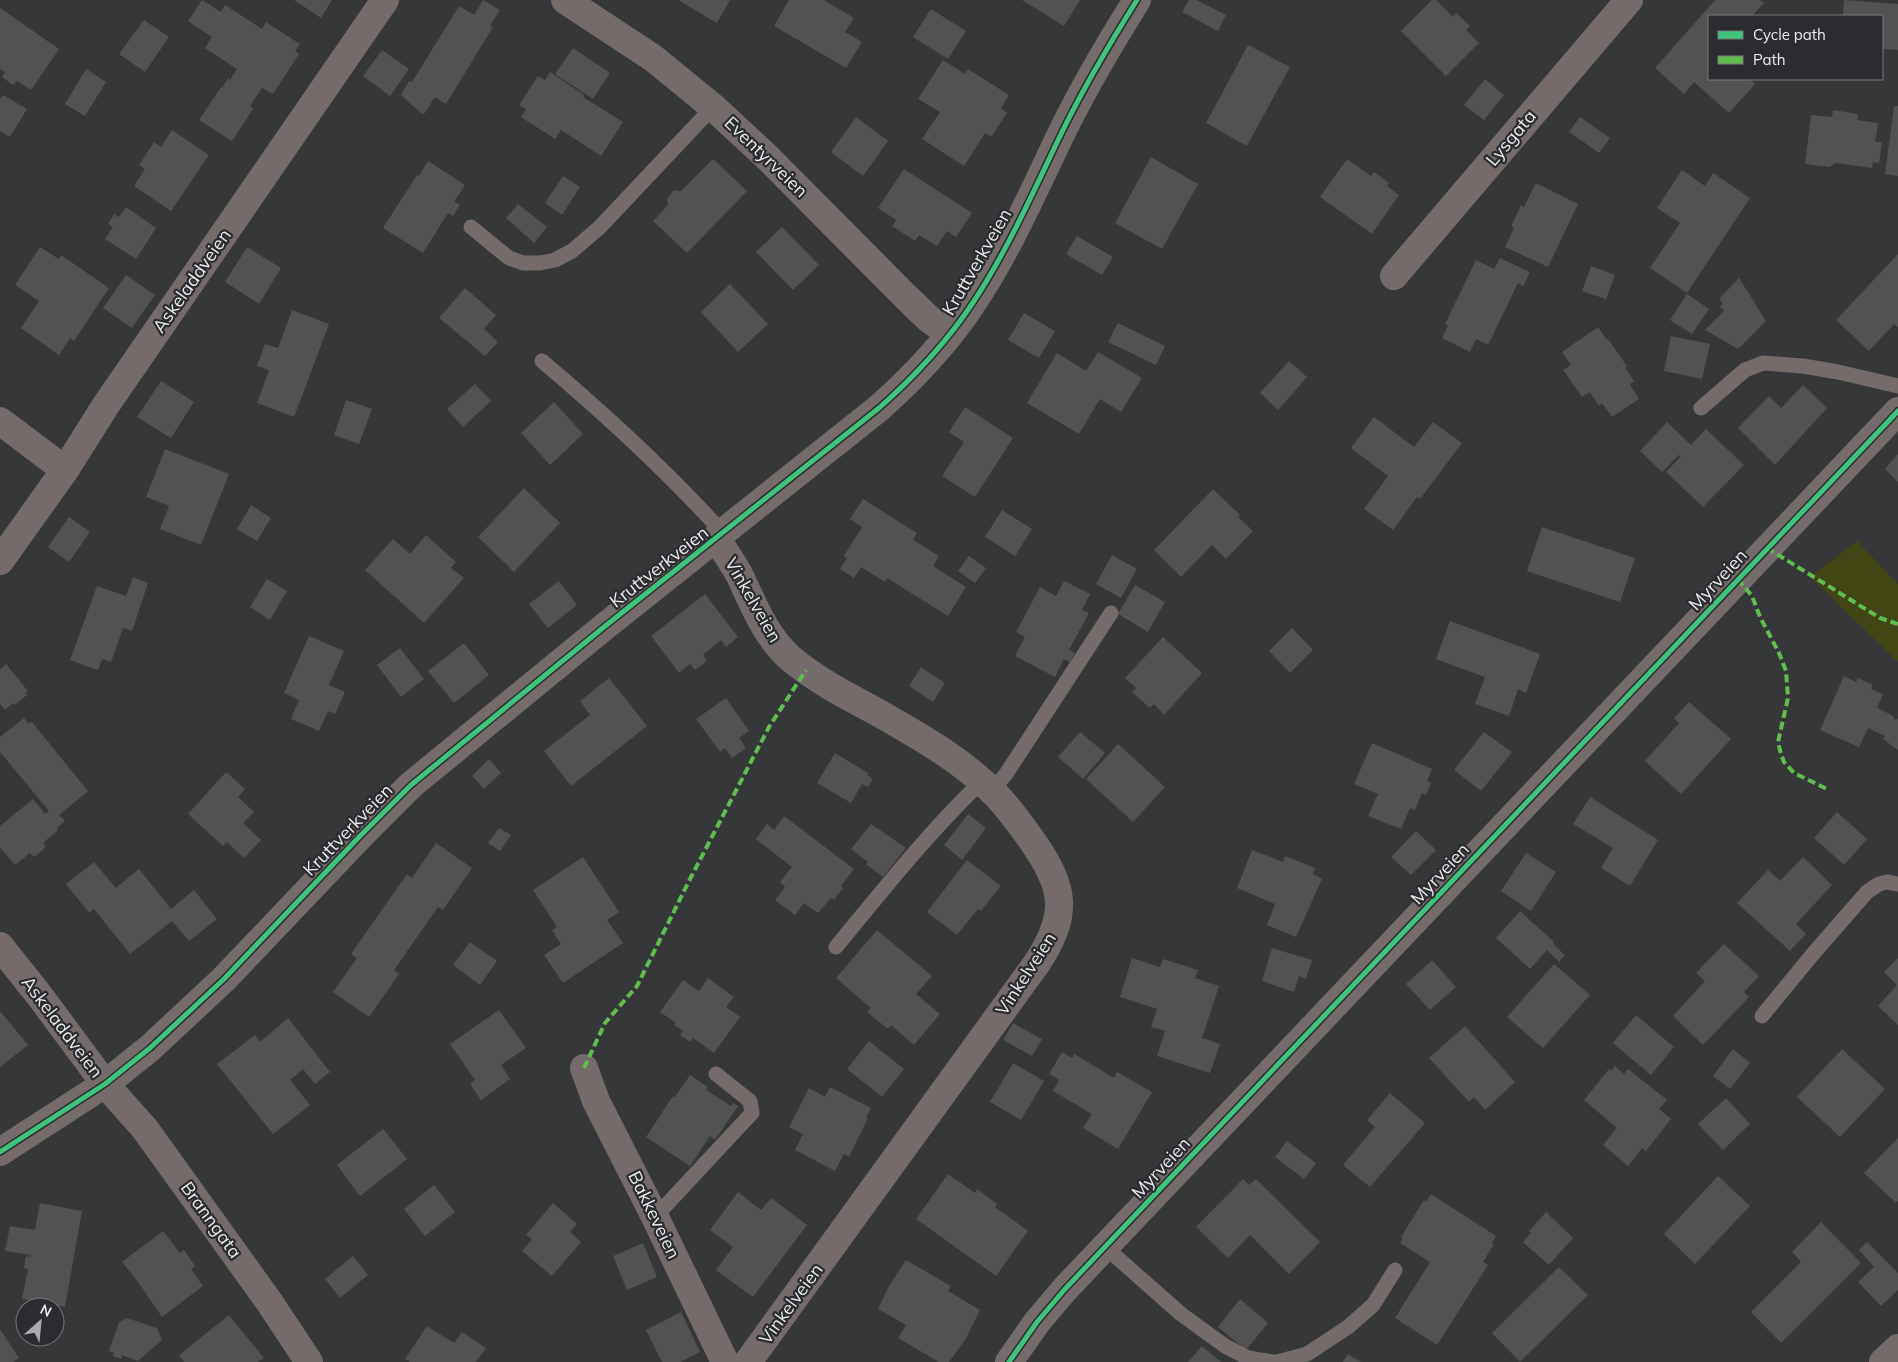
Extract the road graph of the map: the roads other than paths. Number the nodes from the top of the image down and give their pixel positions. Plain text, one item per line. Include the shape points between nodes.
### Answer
1 (385, 0) edge
2 (566, 0) edge
3 (1137, 0) edge
4 (1629, 0) edge
5 (713, 107) junction
6 (471, 227) dead end
7 (1394, 276) dead end
8 (950, 334) junction
9 (542, 361) dead end
10 (1898, 386) edge
11 (1701, 408) dead end
12 (1898, 411) edge
13 (0, 422) edge
14 (65, 470) junction
15 (720, 536) junction
16 (0, 561) edge
17 (1111, 613) dead end
18 (987, 786) junction
19 (1898, 884) edge
20 (0, 946) edge
21 (836, 947) dead end
22 (1762, 1016) dead end
23 (584, 1068) dead end
24 (716, 1074) dead end
25 (105, 1084) junction
26 (0, 1152) edge
27 (655, 1217) junction
28 (1105, 1248) junction
29 (1395, 1270) dead end
30 (1898, 1348) edge
31 (310, 1362) edge
32 (725, 1362) edge
33 (748, 1362) edge
34 (1009, 1362) edge
35 (1273, 1362) edge
36 (1277, 1362) edge
37 (1883, 1362) edge

1 - 14 street, Askeladdveien via 106,405
2 - 5 street, Eventyrveien via 653,58
3 - 8 street, Kruttverkveien via 1087,84 992,272
4 - 7 street, Lysgata
5 - 6 lane via 600,227 572,252 555,260 523,263 509,258
5 - 8 street, Eventyrveien via 907,298
8 - 15 street, Kruttverkveien via 905,385 879,408
9 - 15 lane via 623,431 697,504
10 - 11 lane via 1803,366 1763,363 1745,370
12 - 28 street, Myrveien
13 - 14 street
14 - 16 street, Askeladdveien
15 - 18 street, Vinkelveien via 763,624 788,656 830,686 920,737
15 - 25 street, Kruttverkveien via 411,785 217,986 150,1048
17 - 18 lane via 1006,774
18 - 21 lane via 953,809
18 - 33 street, Vinkelveien via 1022,827 1055,881 1060,898 1057,928 1037,963
19 - 22 lane via 1879,884 1867,892
20 - 25 street, Askeladdveien
23 - 27 street, Bakkeveien via 596,1101
24 - 27 lane via 750,1101 752,1113
25 - 26 street, Kruttverkveien
25 - 31 street, Branngata via 145,1129
27 - 32 street, Bakkeveien
28 - 34 street, Myrveien via 1037,1322
28 - 35 lane via 1181,1314 1225,1346 1248,1358
29 - 36 lane via 1372,1305 1348,1327 1308,1354
30 - 37 street

